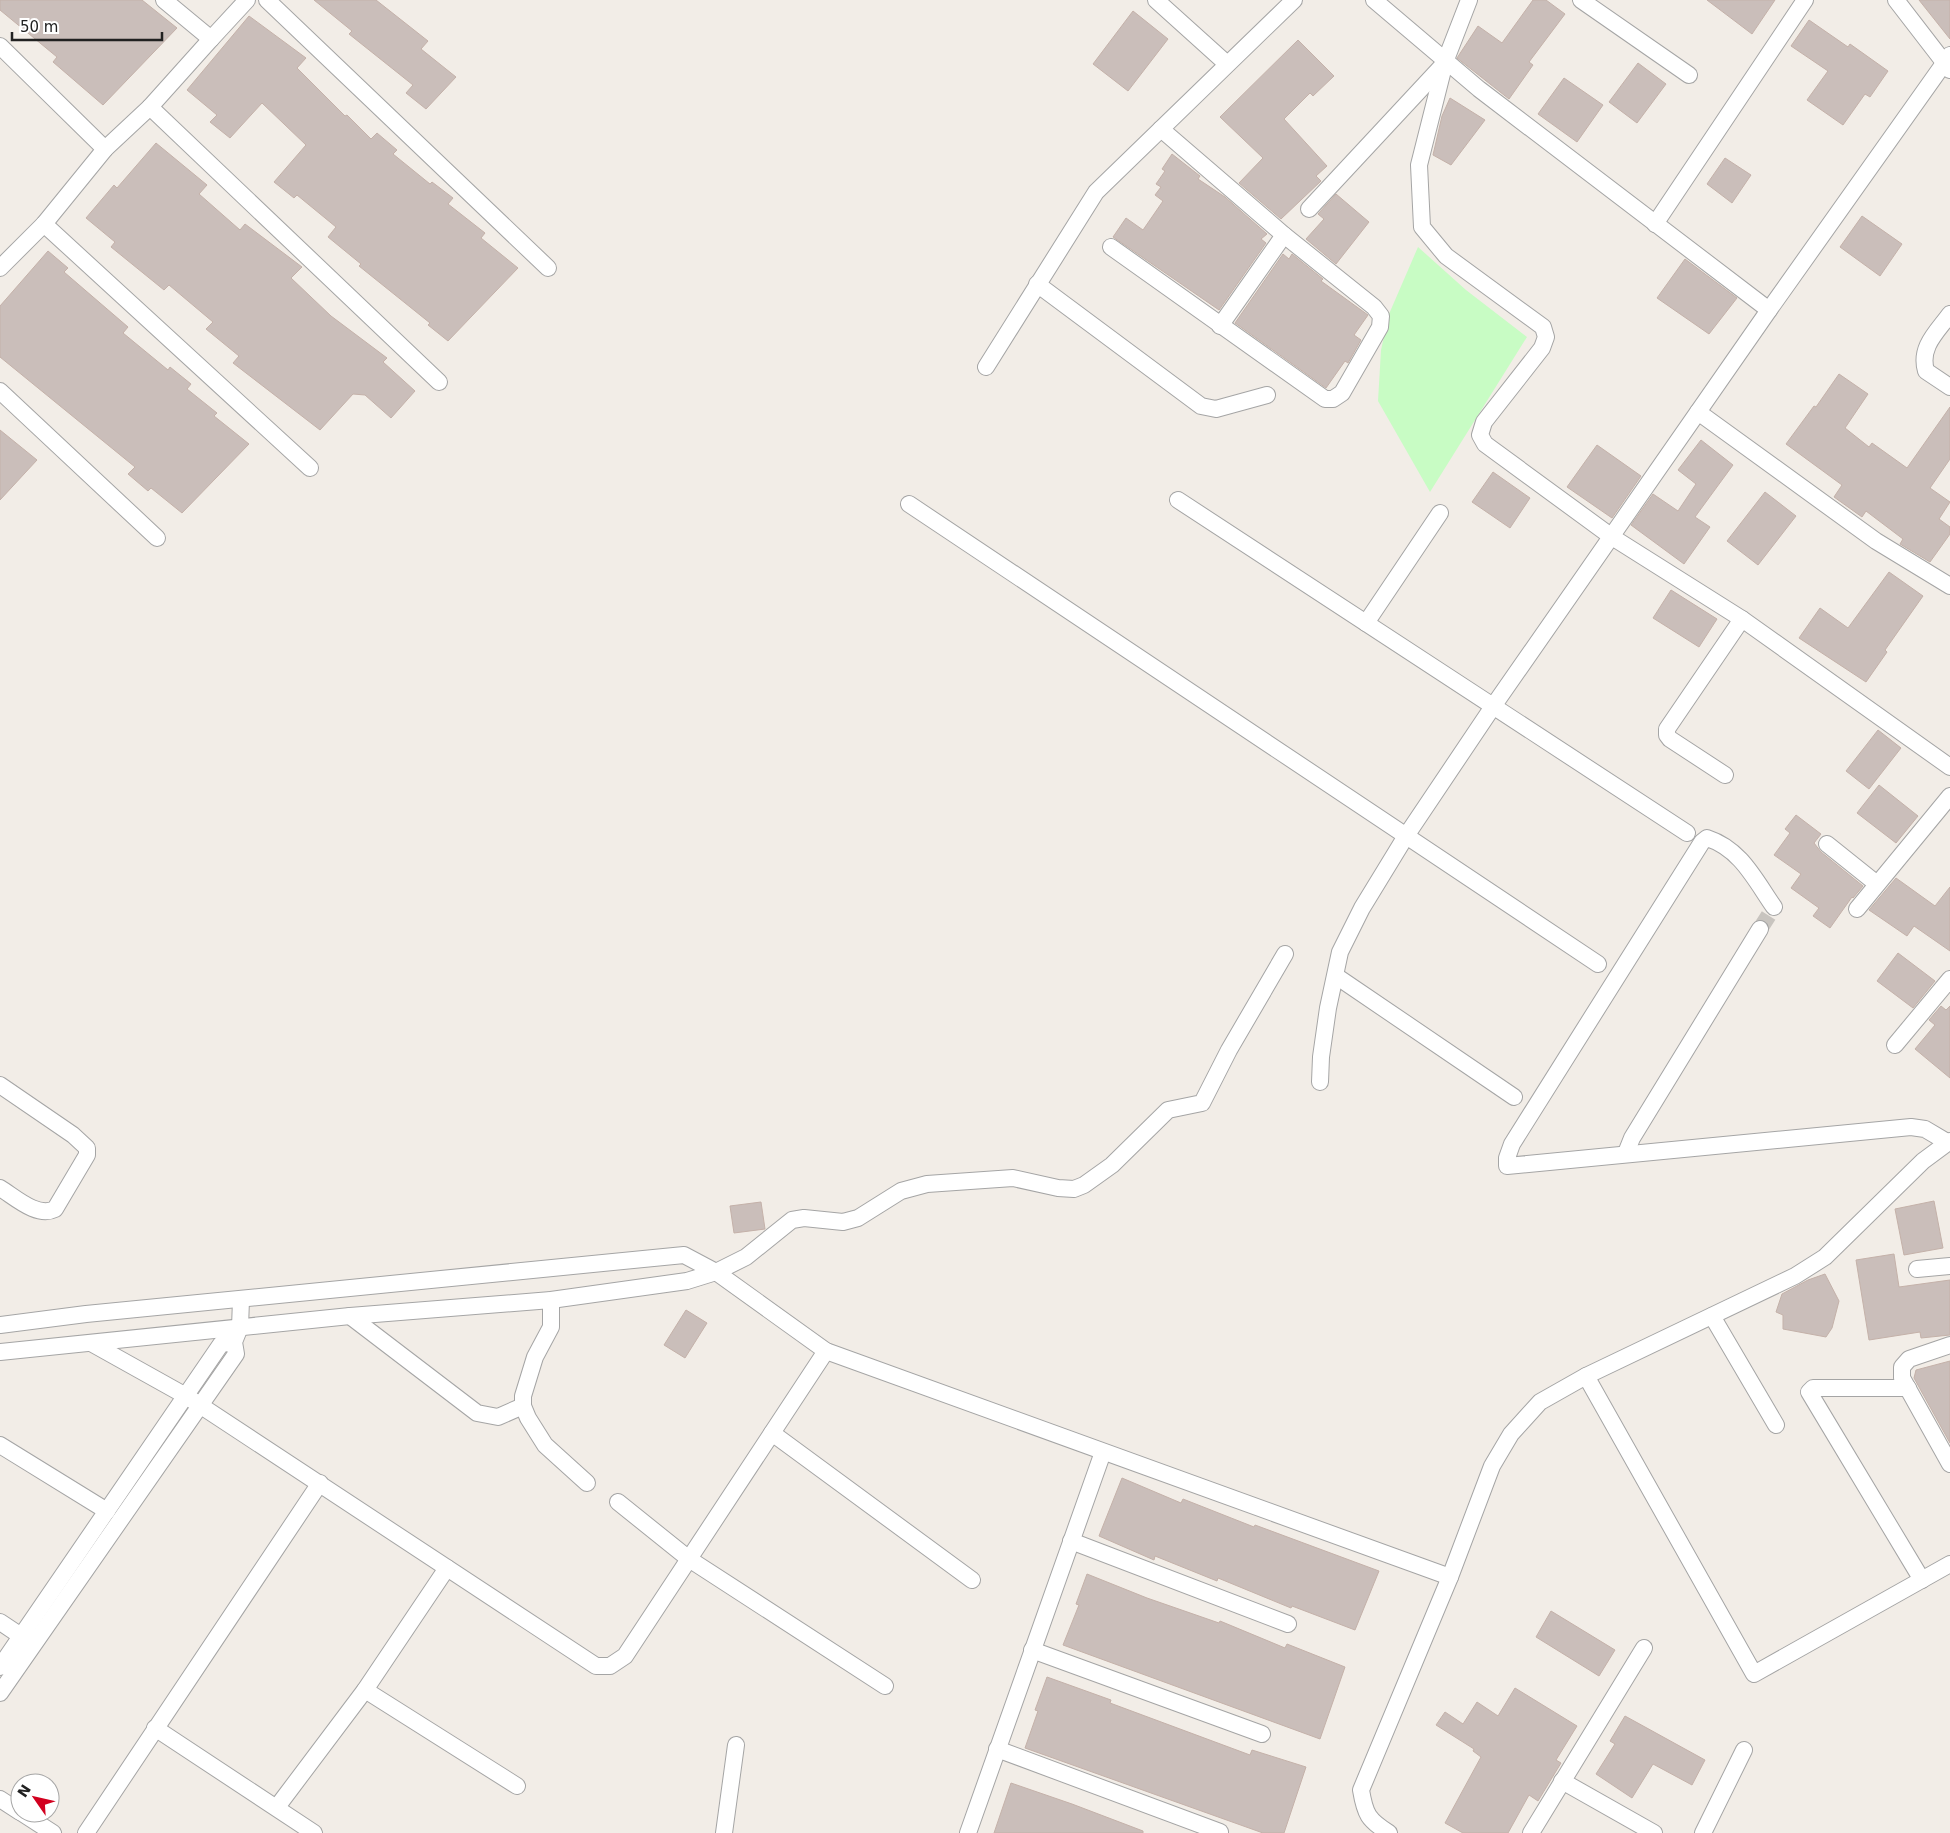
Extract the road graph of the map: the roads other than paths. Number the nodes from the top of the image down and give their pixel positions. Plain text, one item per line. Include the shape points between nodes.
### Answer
1 (164, 0) edge
2 (247, 0) edge
3 (267, 0) edge
4 (1156, 0) edge
5 (1294, 0) edge
6 (1374, 0) edge
7 (1469, 0) edge
8 (1581, 0) edge
9 (1805, 0) edge
10 (1896, 0) edge
11 (211, 38) junction
12 (1, 50) edge
13 (1445, 62) junction
14 (1948, 62) edge
15 (1227, 64) junction
16 (1689, 75) dead end
17 (150, 107) junction
18 (1161, 128) junction
19 (105, 149) junction
20 (1309, 209) dead end
21 (44, 224) junction
22 (1655, 224) junction
23 (1284, 235) junction
24 (1111, 247) dead end
25 (0, 268) edge
26 (548, 268) dead end
27 (1037, 284) junction
28 (1769, 310) junction
29 (1950, 314) edge
30 (1220, 326) junction
31 (986, 366) dead end
32 (440, 382) dead end
33 (1950, 387) edge
34 (0, 391) edge
35 (1267, 395) dead end
36 (1698, 412) junction
37 (310, 468) dead end
38 (1178, 500) dead end
39 (909, 504) dead end
40 (1440, 513) dead end
41 (1612, 537) junction
42 (157, 538) dead end
43 (1950, 586) edge
44 (1742, 619) junction
45 (1366, 623) junction
46 (1494, 706) junction
47 (1950, 767) edge
48 (1725, 775) dead end
49 (1950, 796) edge
50 (1687, 833) dead end
51 (1406, 836) junction
52 (1827, 844) dead end
53 (1877, 884) junction
54 (1774, 907) dead end
55 (1857, 909) dead end
56 (1760, 929) tunnel mouth
57 (1284, 954) dead end
58 (1598, 964) dead end
59 (1336, 976) junction
60 (1950, 979) edge
61 (1895, 1045) dead end
62 (1320, 1082) dead end
63 (0, 1084) edge
64 (1514, 1097) dead end
65 (1949, 1141) edge
66 (1626, 1153) junction
67 (0, 1188) edge
68 (1950, 1266) edge
69 (1917, 1269) dead end
70 (716, 1272) junction
71 (241, 1300) junction
72 (551, 1300) junction
73 (350, 1316) junction
74 (1712, 1316) junction
75 (0, 1325) edge
76 (237, 1335) junction
77 (91, 1343) junction
78 (1950, 1345) edge
79 (826, 1351) junction
80 (0, 1352) edge
81 (1586, 1376) junction
82 (1908, 1388) junction
83 (193, 1400) junction
84 (523, 1406) junction
85 (1776, 1426) dead end
86 (772, 1433) junction
87 (0, 1445) edge
88 (1103, 1452) junction
89 (1950, 1464) edge
90 (320, 1483) junction
91 (587, 1483) dead end
92 (618, 1502) dead end
93 (107, 1511) junction
94 (1071, 1541) junction
95 (689, 1559) junction
96 (1950, 1564) edge
97 (447, 1568) junction
98 (1450, 1577) junction
99 (972, 1580) dead end
100 (1922, 1580) junction
101 (0, 1622) edge
102 (1288, 1624) dead end
103 (21, 1636) junction
104 (1644, 1648) dead end
105 (1032, 1650) junction
106 (0, 1667) edge
107 (885, 1686) dead end
108 (365, 1690) junction
109 (0, 1693) edge
110 (155, 1728) junction
111 (1262, 1734) dead end
112 (736, 1745) dead end
113 (997, 1749) junction
114 (1744, 1750) dead end
115 (1562, 1781) junction
116 (517, 1786) dead end
117 (277, 1807) junction
118 (37, 1823) edge
119 (1220, 1832) edge
120 (52, 1833) edge
121 (86, 1833) edge
122 (314, 1833) edge
123 (724, 1833) edge
124 (968, 1833) edge
125 (1389, 1833) edge
126 (1532, 1833) edge
127 (1654, 1833) edge
128 (1703, 1833) edge

1 - 11 street
2 - 11 street
3 - 26 street
4 - 15 street
5 - 15 street
6 - 13 street
7 - 13 street
8 - 16 street
9 - 22 street
10 - 14 street
11 - 17 street
12 - 19 street
13 - 20 street
13 - 22 street
13 - 41 street via 1418,165 1422,227 1446,256 1542,327 1546,337 1542,348 1484,422 1480,435 1500,457
14 - 28 street
15 - 18 street
17 - 19 street
17 - 32 street
18 - 23 street
18 - 27 street via 1096,192
19 - 21 street
21 - 25 street
21 - 37 street
22 - 28 street
23 - 30 street
23 - 30 street via 1374,306 1381,316 1380,327 1342,393 1333,399 1324,398
24 - 30 street
27 - 31 street
27 - 35 street via 1201,406 1216,409
28 - 36 street
29 - 33 street via 1925,349 1922,359 1926,371
34 - 42 street
36 - 41 street
36 - 43 street via 1876,541
38 - 45 street
39 - 51 street
40 - 45 street
41 - 44 street
41 - 46 street
44 - 47 street
44 - 48 street via 1667,729 1670,739
45 - 46 street
46 - 50 street
46 - 51 street
49 - 53 street
51 - 58 street
51 - 59 street via 1362,908 1340,952
52 - 53 street
53 - 55 street
54 - 66 street via 1741,858 1716,841 1708,838 1702,842 1512,1144 1507,1166
56 - 66 street via 1632,1138
57 - 70 street via 1202,1103 1168,1110 1112,1166 1084,1185 1058,1188 1013,1178 927,1184 901,1191 858,1218 843,1222 792,1220 746,1257
59 - 62 street via 1322,1047
59 - 64 street
60 - 61 street
63 - 67 street via 87,1148 87,1155 54,1210 47,1213 38,1211
65 - 66 street via 1925,1129 1911,1127
65 - 74 street via 1923,1161 1825,1257 1795,1276
68 - 69 street
70 - 71 street via 684,1255
70 - 72 street via 687,1281
70 - 79 street
71 - 75 street
71 - 76 street
72 - 73 street
72 - 84 street via 551,1327 536,1357 523,1396
73 - 76 street
73 - 84 street via 477,1413 498,1416
74 - 81 street
74 - 85 street
76 - 77 street
76 - 83 street via 222,1344
77 - 80 street
77 - 83 street
78 - 82 street via 1909,1359 1902,1367 1902,1378
79 - 86 street
79 - 88 street
81 - 98 street via 1540,1402 1511,1434 1492,1466
81 - 100 street via 1754,1674
82 - 89 street
82 - 100 street via 1813,1388 1809,1392
83 - 90 street
83 - 93 street
83 - 109 street
84 - 91 street via 545,1446
86 - 95 street
86 - 99 street
87 - 93 street
88 - 94 street
88 - 98 street
90 - 97 street
90 - 110 street
92 - 95 street
93 - 103 street
94 - 102 street
94 - 105 street
95 - 97 street via 625,1656 610,1666 596,1666
95 - 107 street
96 - 100 street
97 - 108 street
98 - 125 street via 1361,1790 1371,1822
101 - 103 street
103 - 106 street
104 - 115 street
105 - 111 street
105 - 113 street
108 - 116 street
108 - 117 street
110 - 117 street
110 - 121 street
112 - 123 street
113 - 119 street
113 - 124 street
114 - 128 street
115 - 126 street
115 - 127 street
117 - 122 street
118 - 120 street

